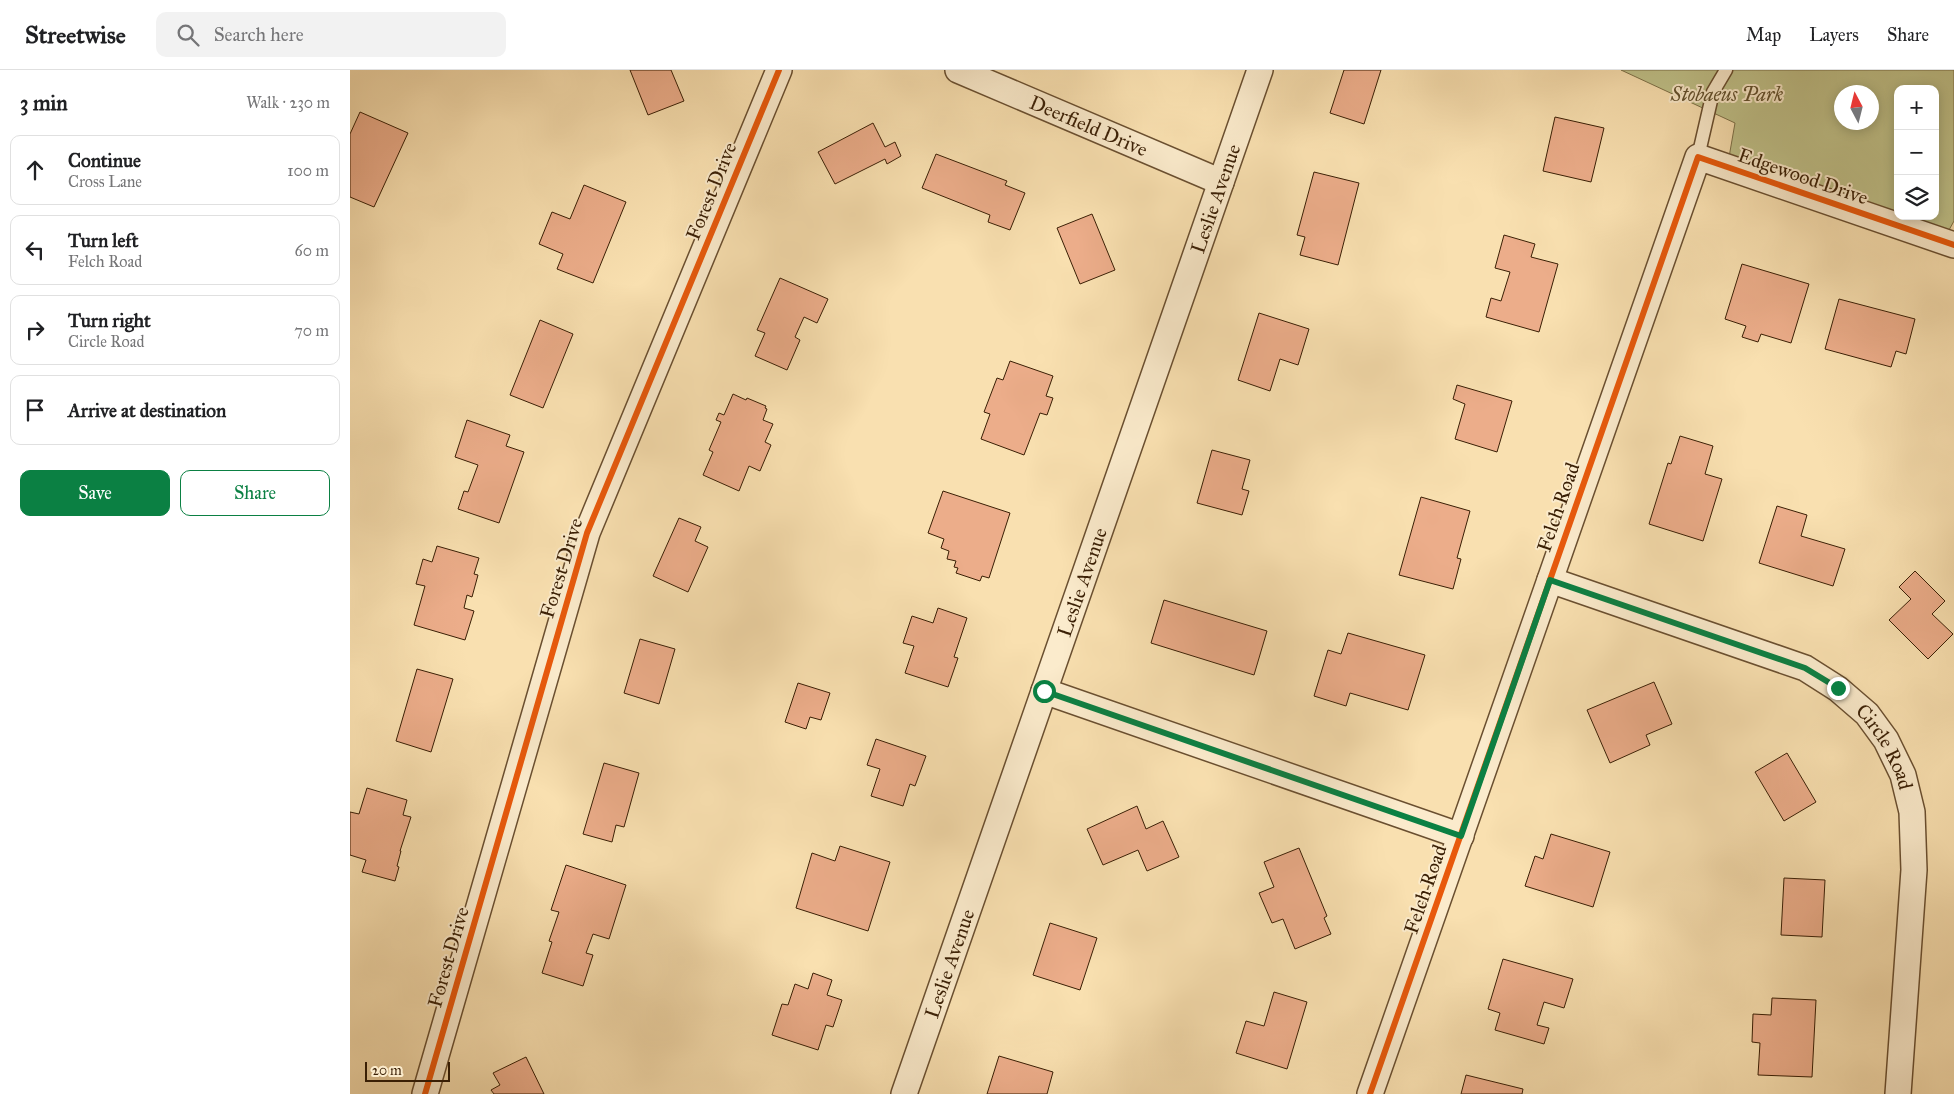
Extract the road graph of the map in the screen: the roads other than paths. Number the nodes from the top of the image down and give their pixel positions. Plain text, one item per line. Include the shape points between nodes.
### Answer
1 (779, 70) edge
2 (958, 70) edge
3 (1260, 70) edge
4 (1726, 70) edge
5 (1698, 157) junction
6 (1221, 182) junction
7 (1954, 245) edge
8 (1550, 580) junction
9 (1044, 691) junction
10 (1461, 836) junction
11 (425, 1094) edge
12 (904, 1094) edge
13 (1370, 1094) edge
14 (1898, 1094) edge

1 - 11 street, Forest Drive via 587,533
2 - 6 street, Deerfield Drive
3 - 6 street, Leslie Avenue
4 - 5 lane via 1713,92
5 - 7 street, Edgewood Drive
5 - 8 street, Felch Road
6 - 9 street, Leslie Avenue
8 - 10 street, Felch Road
8 - 14 street, Circle Road via 1805,668 1838,688 1867,714 1886,740 1903,775 1912,812 1914,870
9 - 10 street
9 - 12 street, Leslie Avenue
10 - 13 street, Felch Road

